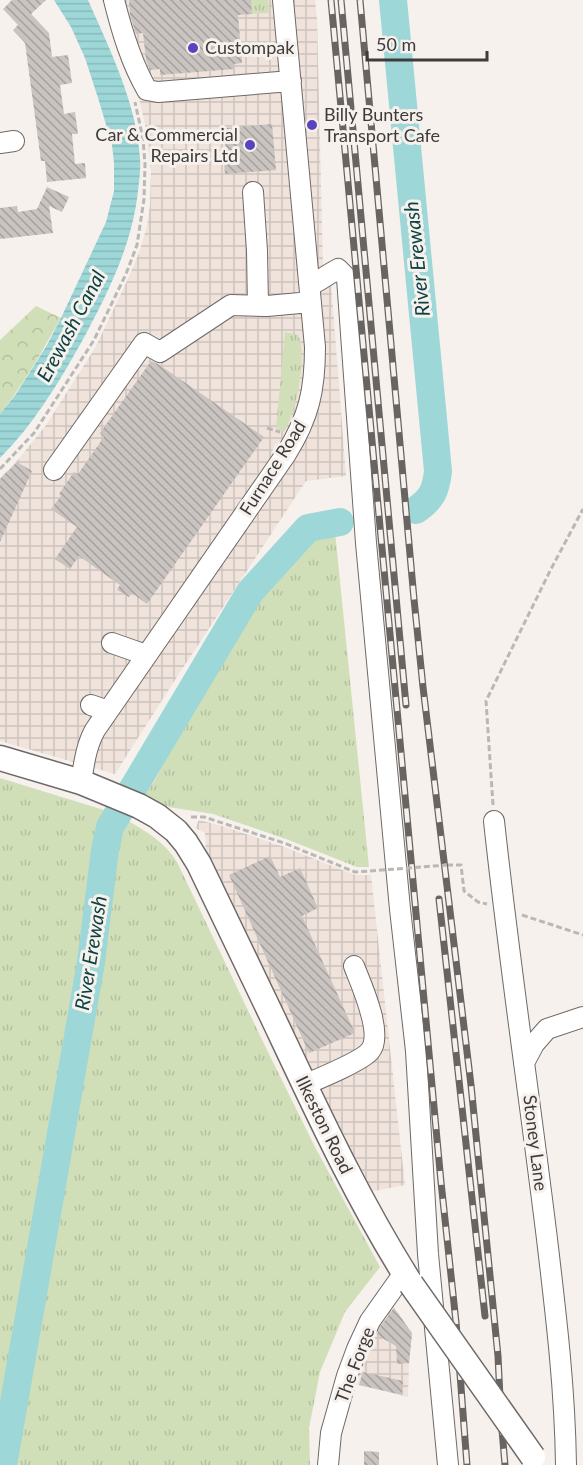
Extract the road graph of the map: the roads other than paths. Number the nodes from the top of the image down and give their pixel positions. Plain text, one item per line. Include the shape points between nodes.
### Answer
1 (114, 0) edge
2 (283, 0) edge
3 (291, 81) junction
4 (4, 146) edge
5 (1, 161) edge
6 (253, 192) dead end
7 (310, 294) junction
8 (258, 305) junction
9 (54, 470) dead end
10 (112, 643) dead end
11 (146, 656) junction
12 (0, 758) edge
13 (81, 782) junction
14 (494, 821) road end
15 (354, 966) dead end
16 (583, 1017) edge
17 (524, 1063) junction
18 (304, 1085) junction
19 (407, 1279) junction
20 (536, 1461) edge
21 (328, 1465) edge
22 (448, 1465) edge
23 (566, 1465) edge

1 - 3 street via 128,48 147,90
2 - 3 street, Furnace Road
3 - 7 street, Furnace Road
4 - 5 street
6 - 8 street
7 - 8 street
7 - 11 street, Furnace Road via 315,366 302,424 286,454
7 - 22 street via 319,281 338,269 347,278 366,543 416,1051 428,1254
8 - 9 street via 231,305 160,352 144,343
10 - 11 street
11 - 13 street, Furnace Road via 100,708
12 - 13 main road, Ilkeston Road
13 - 18 main road, Ilkeston Road via 139,806 169,825 186,843
14 - 17 street, Stoney Lane
15 - 18 street via 371,1009 374,1044 370,1052 350,1064
16 - 17 street via 547,1029
17 - 23 street, Stoney Lane via 560,1354
18 - 19 main road, Ilkeston Road via 364,1206
19 - 20 main road, Ilkeston Road, bridge
19 - 21 street, The Forge via 370,1321 357,1349 331,1433

